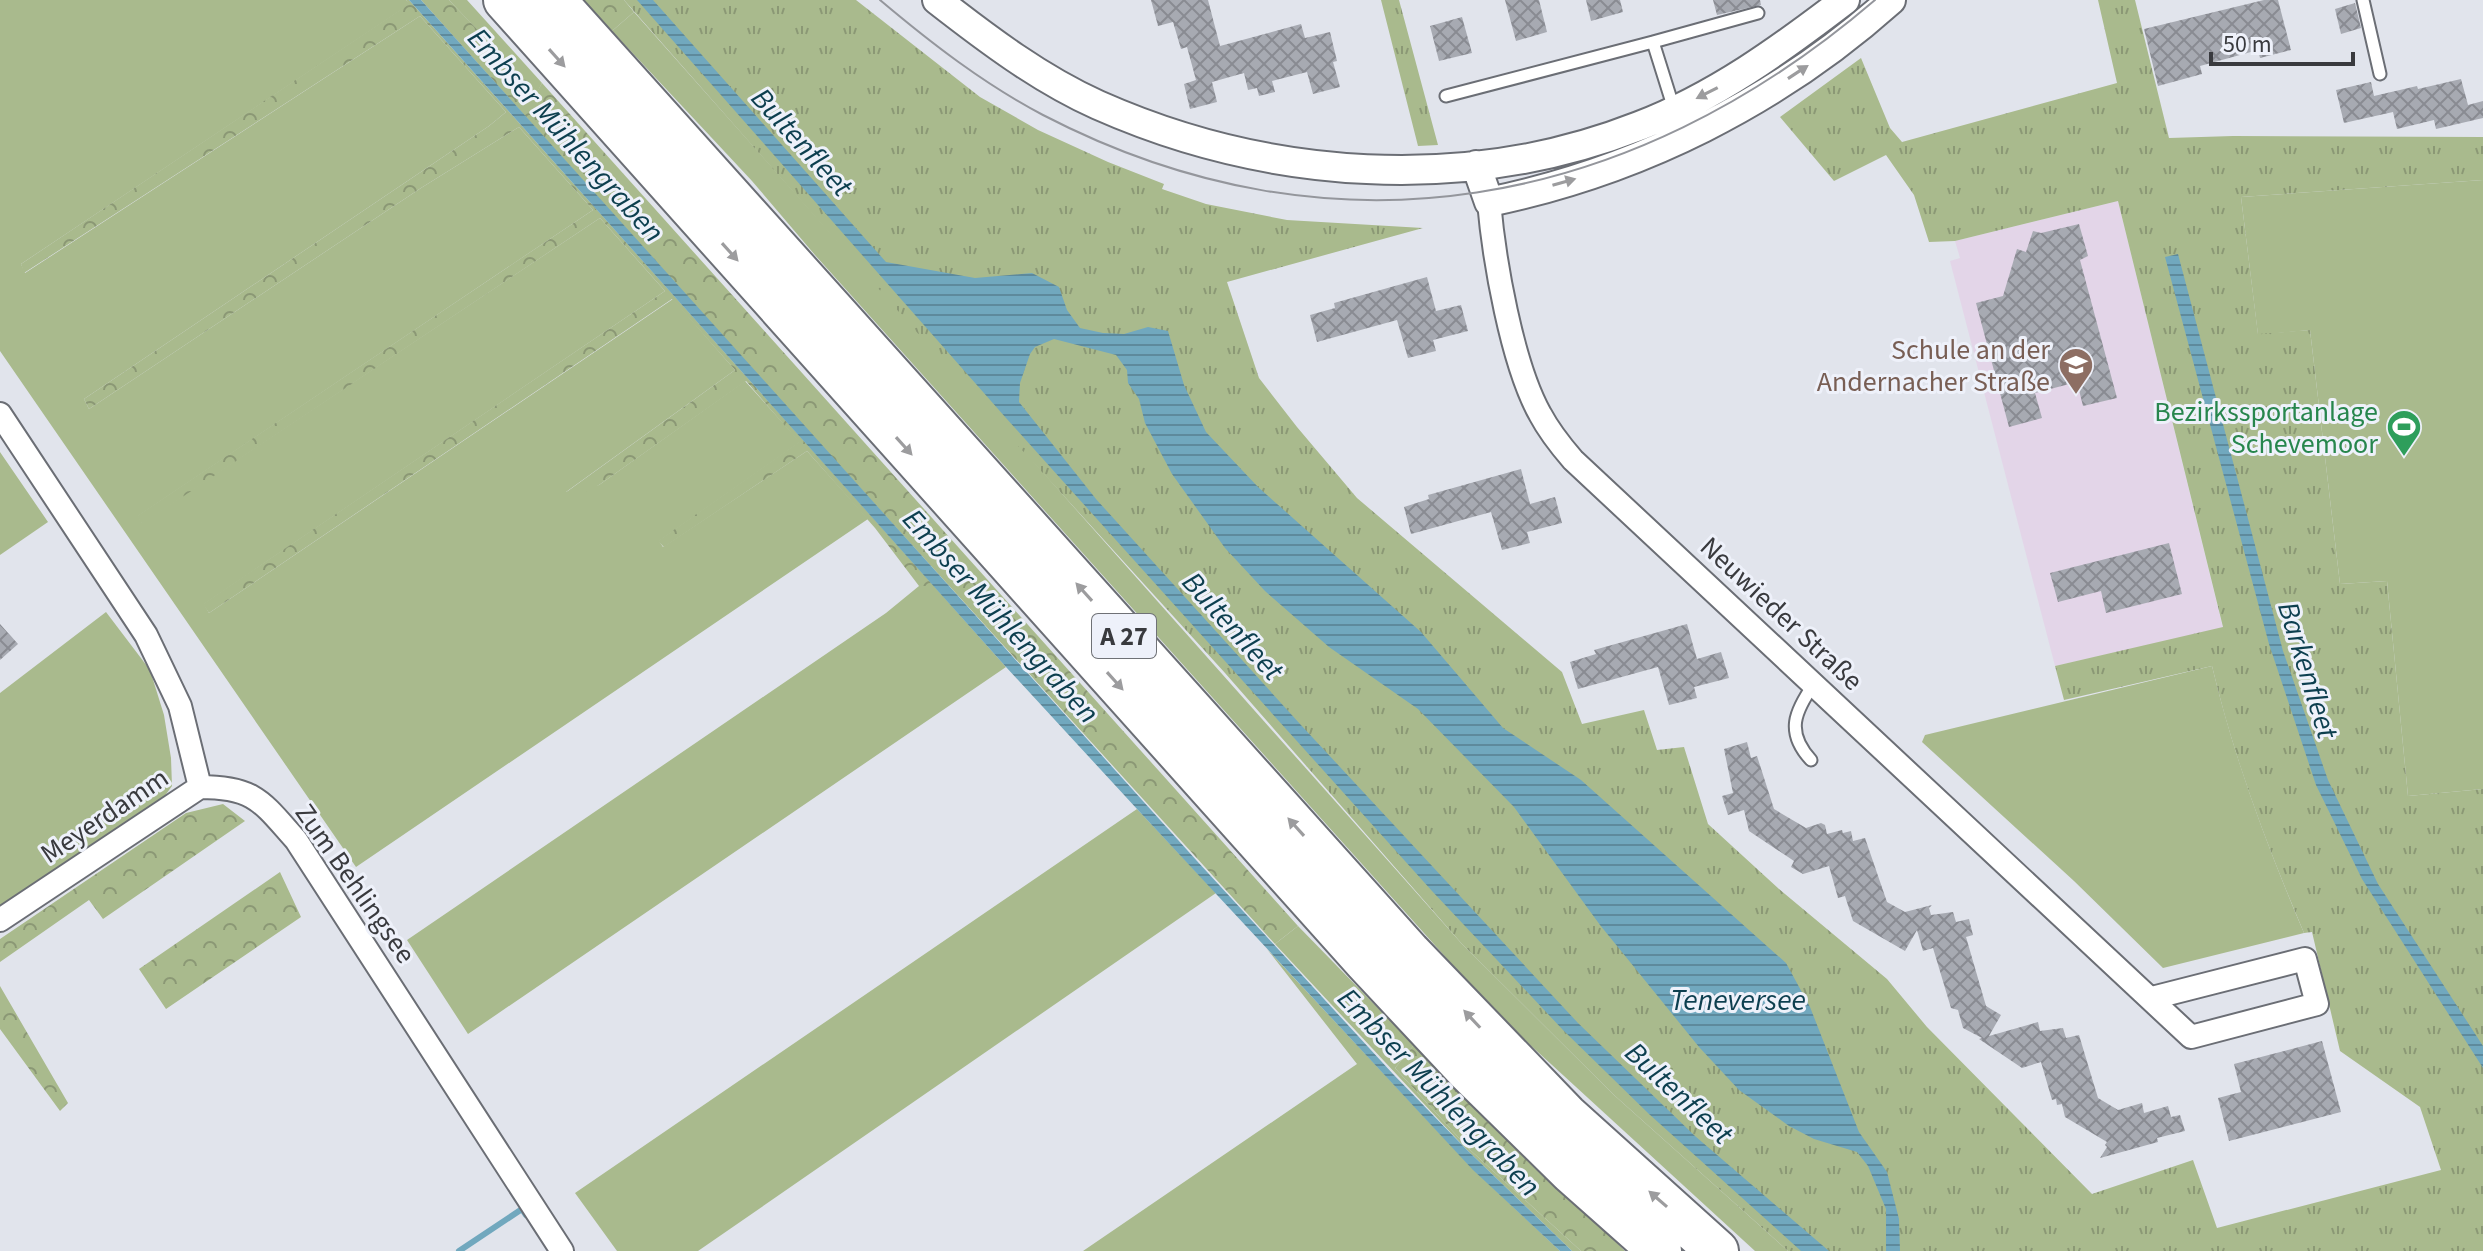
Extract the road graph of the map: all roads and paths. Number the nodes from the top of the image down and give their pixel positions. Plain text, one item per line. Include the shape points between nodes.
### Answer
1 (505, 0) edge
2 (554, 0) edge
3 (937, 0) edge
4 (1845, 0) edge
5 (1891, 0) edge
6 (2363, 0) edge
7 (1758, 13) dead end
8 (1653, 42) junction
9 (2380, 74) dead end
10 (1446, 96) dead end
11 (1674, 110) junction
12 (1476, 165) junction
13 (1489, 202) junction
14 (0, 414) edge
15 (1814, 684) junction
16 (1811, 760) dead end
17 (200, 787) junction
18 (0, 920) edge
19 (2152, 998) junction
20 (562, 1251) edge
21 (1660, 1251) edge
22 (1717, 1251) edge

1 -> 21 highway, A 27 via 1366,962 1467,1070
22 -> 2 highway, A 27 via 1566,1115 1409,952
3 - 12 street via 1031,68 1096,104 1205,145 1338,169
4 -> 11 street via 1764,61
13 -> 5 street via 1604,171 1667,146 1744,107 1834,49
6 - 9 lane
7 - 8 lane
8 - 10 lane
8 - 11 lane
11 - 12 street via 1588,145
12 - 13 street
13 - 15 street, Neuwieder Straße via 1514,339 1538,411 1554,437
14 - 17 street via 146,635 180,706
15 - 16 lane via 1797,708 1795,727 1800,748
15 - 19 street, Neuwieder Straße
17 - 18 street, Meyerdamm
17 - 20 street, Zum Behlingsee via 230,787 258,798 296,840
19 - 19 street, Neuwieder Straße via 2305,959 2317,1004 2191,1037

